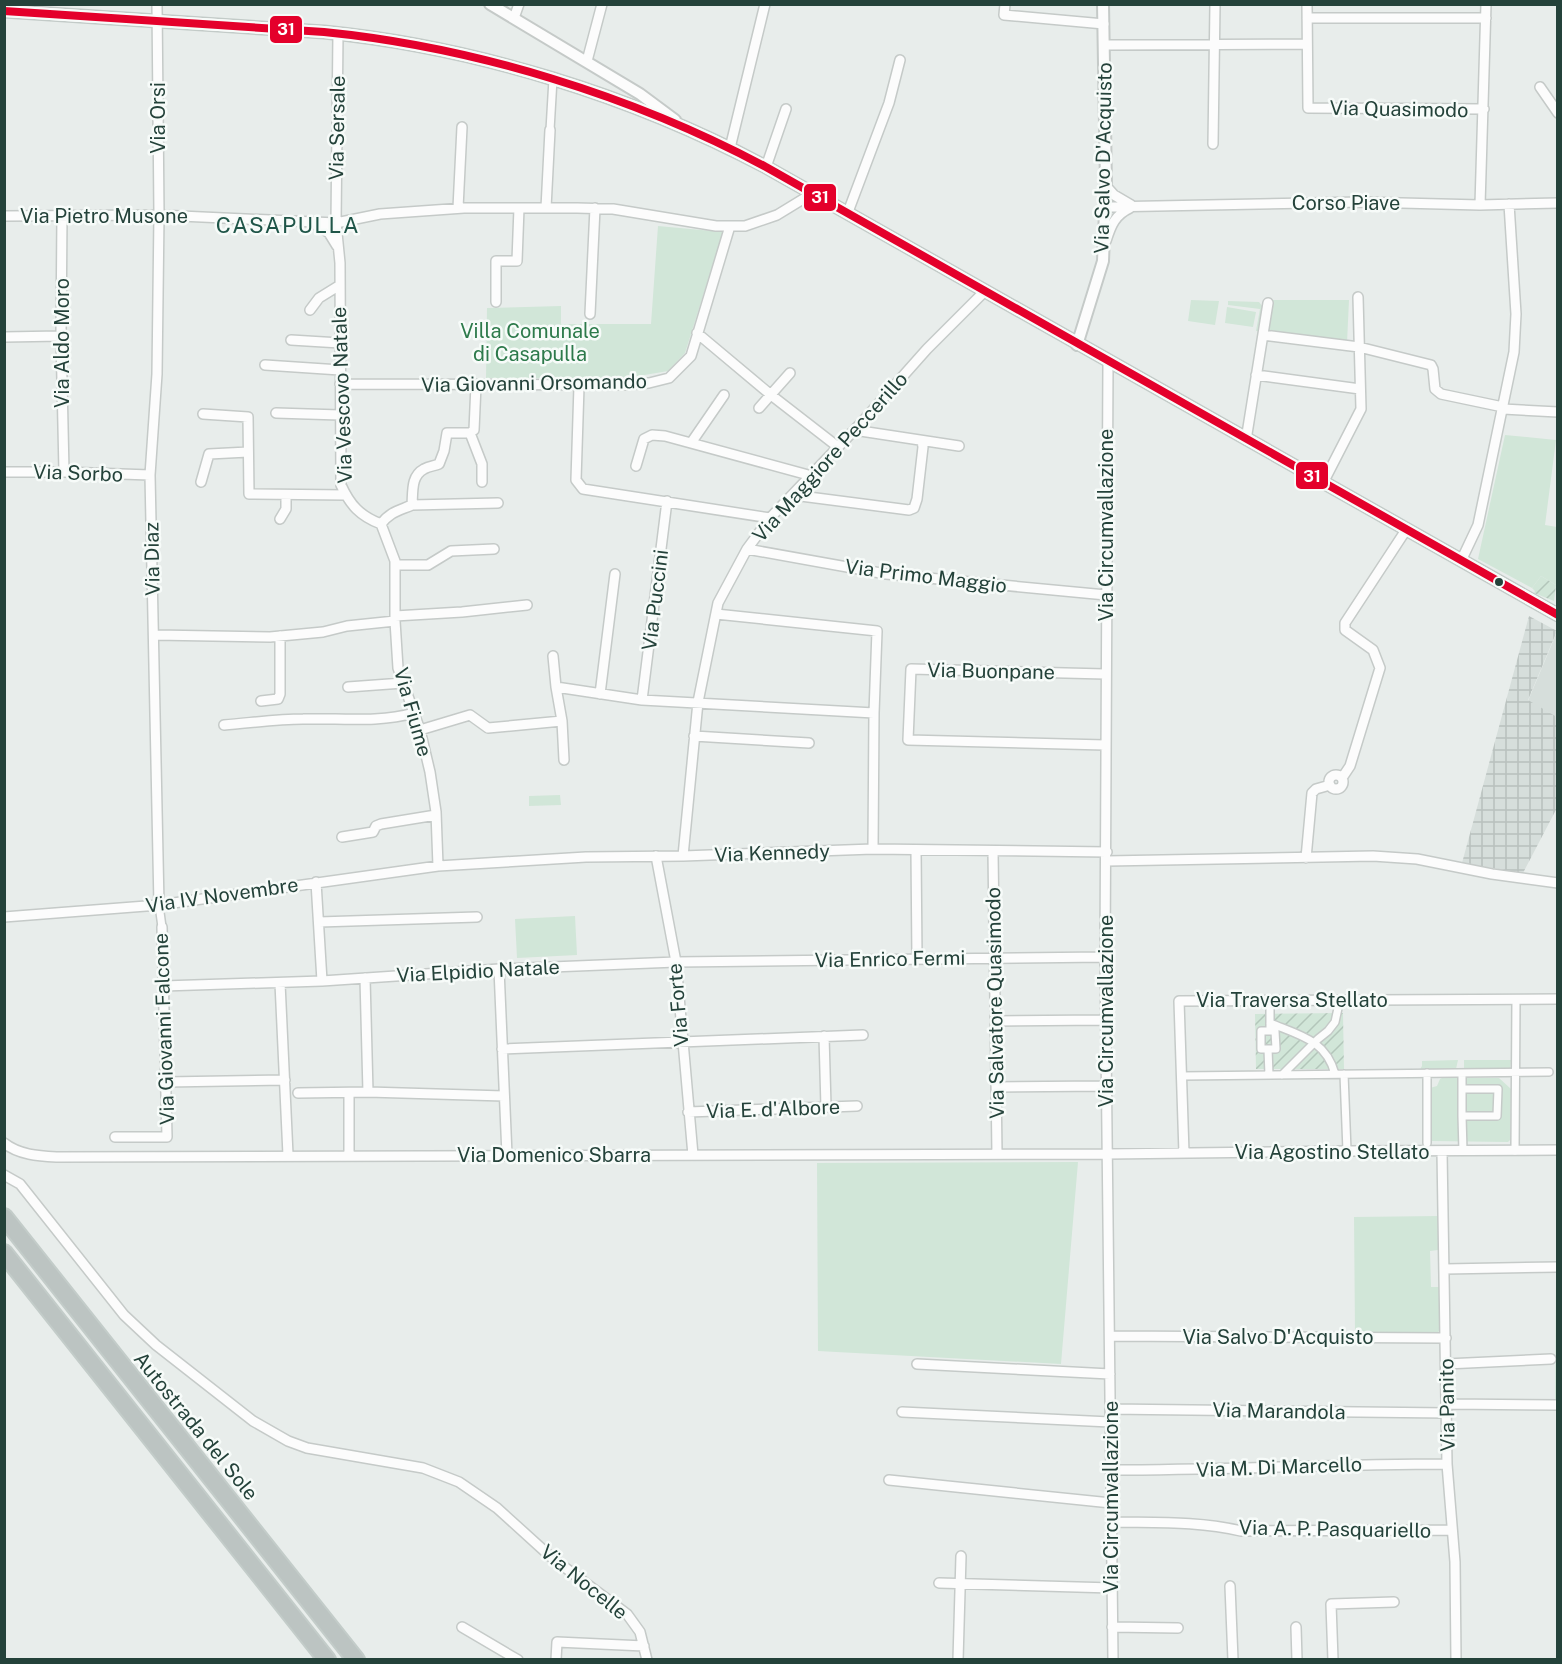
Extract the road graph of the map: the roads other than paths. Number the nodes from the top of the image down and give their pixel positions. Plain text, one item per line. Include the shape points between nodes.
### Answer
1 (157, 4) edge
2 (490, 4) edge
3 (519, 4) edge
4 (602, 4) edge
5 (765, 4) edge
6 (1005, 4) edge
7 (1103, 4) edge
8 (1215, 4) edge
9 (1307, 4) edge
10 (1486, 4) edge
11 (37, 9) edge
12 (4, 11) edge
13 (514, 18) junction
14 (1307, 18) junction
15 (1486, 18) junction
16 (158, 21) junction
17 (1104, 24) junction
18 (338, 33) junction
19 (1307, 44) junction
20 (1104, 45) junction
21 (1216, 46) junction
22 (900, 60) dead end
23 (587, 62) junction
24 (553, 79) junction
25 (1540, 87) dead end
26 (786, 109) dead end
27 (1484, 110) junction
28 (1557, 112) edge
29 (462, 127) dead end
30 (683, 127) junction
31 (550, 130) joint
32 (1213, 144) dead end
33 (730, 148) junction
34 (766, 167) junction
35 (1106, 186) junction
36 (813, 193) junction
37 (336, 202) junction
38 (1557, 203) edge
39 (1509, 204) junction
40 (1480, 205) junction
41 (1106, 207) junction
42 (1134, 207) junction
43 (458, 208) junction
44 (519, 208) junction
45 (546, 208) junction
46 (595, 208) junction
47 (848, 213) junction
48 (159, 214) junction
49 (62, 215) junction
50 (4, 216) edge
51 (311, 222) junction
52 (336, 223) junction
53 (730, 226) junction
54 (338, 248) junction
55 (1104, 249) junction
56 (340, 285) junction
57 (984, 292) junction
58 (1358, 297) dead end
59 (496, 302) dead end
60 (1268, 303) dead end
61 (310, 310) dead end
62 (590, 314) dead end
63 (697, 333) junction
64 (1263, 335) junction
65 (61, 336) junction
66 (4, 337) edge
67 (291, 340) dead end
68 (340, 343) junction
69 (1077, 345) junction
70 (1359, 348) junction
71 (1108, 362) junction
72 (265, 365) dead end
73 (340, 370) junction
74 (790, 373) dead end
75 (1256, 375) junction
76 (340, 384) junction
77 (476, 385) junction
78 (579, 386) junction
79 (1360, 389) junction
80 (724, 395) dead end
81 (771, 395) junction
82 (759, 408) dead end
83 (1503, 408) junction
84 (1557, 412) edge
85 (276, 413) dead end
86 (202, 414) dead end
87 (340, 415) junction
88 (854, 430) junction
89 (470, 433) junction
90 (1246, 440) junction
91 (922, 441) junction
92 (691, 443) junction
93 (959, 446) dead end
94 (838, 447) junction
95 (248, 452) junction
96 (636, 466) dead end
97 (4, 472) edge
98 (64, 472) junction
99 (150, 475) junction
100 (812, 476) junction
101 (201, 482) dead end
102 (482, 482) dead end
103 (1323, 483) junction
104 (286, 495) junction
105 (346, 495) junction
106 (793, 495) junction
107 (668, 501) junction
108 (498, 503) dead end
109 (412, 505) junction
110 (770, 518) junction
111 (280, 519) dead end
112 (381, 524) junction
113 (1406, 530) junction
114 (494, 549) dead end
115 (747, 549) junction
116 (1461, 561) junction
117 (395, 566) junction
118 (615, 574) dead end
119 (1106, 595) junction
120 (527, 605) dead end
121 (716, 614) junction
122 (1557, 615) edge
123 (395, 618) junction
124 (154, 635) junction
125 (280, 636) junction
126 (553, 656) dead end
127 (1105, 674) junction
128 (403, 683) junction
129 (348, 687) dead end
130 (556, 687) junction
131 (600, 694) junction
132 (642, 700) junction
133 (261, 701) dead end
134 (698, 702) junction
135 (414, 713) junction
136 (874, 713) junction
137 (562, 721) junction
138 (224, 725) dead end
139 (420, 730) junction
140 (694, 736) junction
141 (809, 743) dead end
142 (1105, 745) junction
143 (564, 760) dead end
144 (436, 815) junction
145 (342, 837) dead end
146 (873, 849) junction
147 (916, 850) junction
148 (993, 851) junction
149 (656, 856) junction
150 (683, 856) junction
151 (1107, 856) junction
152 (1306, 858) junction
153 (438, 866) junction
154 (316, 882) junction
155 (1557, 883) edge
156 (159, 904) junction
157 (4, 917) edge
158 (477, 917) dead end
159 (319, 922) junction
160 (162, 927) joint
161 (994, 957) junction
162 (1105, 957) junction
163 (917, 959) junction
164 (675, 962) junction
165 (499, 969) junction
166 (365, 978) junction
167 (322, 981) junction
168 (280, 982) junction
169 (163, 986) junction
170 (1340, 999) junction
171 (1516, 999) junction
172 (1557, 999) edge
173 (1270, 1000) junction
174 (1106, 1020) junction
175 (995, 1021) junction
176 (1269, 1027) junction
177 (863, 1035) dead end
178 (824, 1036) junction
179 (681, 1042) junction
180 (1314, 1042) junction
181 (502, 1049) junction
182 (1268, 1049) junction
183 (1515, 1072) junction
184 (1549, 1072) dead end
185 (1427, 1073) junction
186 (1462, 1073) junction
187 (1335, 1074) junction
188 (1344, 1074) junction
189 (1269, 1075) junction
190 (1282, 1075) junction
191 (1182, 1076) junction
192 (285, 1080) junction
193 (166, 1082) junction
194 (1106, 1086) junction
195 (996, 1087) junction
196 (1462, 1089) junction
197 (368, 1092) junction
198 (298, 1093) dead end
199 (349, 1093) junction
200 (504, 1096) junction
201 (857, 1106) dead end
202 (826, 1107) junction
203 (688, 1112) junction
204 (1462, 1116) junction
205 (115, 1137) dead end
206 (4, 1143) edge
207 (1427, 1143) dead end
208 (1347, 1150) junction
209 (1557, 1150) edge
210 (1442, 1151) junction
211 (1462, 1151) junction
212 (1515, 1151) junction
213 (1184, 1153) junction
214 (997, 1154) junction
215 (1107, 1154) junction
216 (288, 1155) junction
217 (349, 1155) junction
218 (507, 1155) junction
219 (693, 1155) junction
220 (4, 1174) edge
221 (4, 1217) edge
222 (4, 1253) edge
223 (1557, 1267) edge
224 (1445, 1269) junction
225 (1110, 1336) junction
226 (1446, 1338) junction
227 (1551, 1359) dead end
228 (917, 1364) dead end
229 (1446, 1364) junction
230 (1110, 1374) junction
231 (1557, 1405) edge
232 (1447, 1408) junction
233 (1110, 1409) junction
234 (902, 1412) dead end
235 (1110, 1422) junction
236 (1448, 1464) junction
237 (1111, 1470) junction
238 (889, 1480) dead end
239 (1111, 1503) junction
240 (1111, 1522) junction
241 (1451, 1530) junction
242 (961, 1556) dead end
243 (939, 1583) dead end
244 (961, 1584) junction
245 (1230, 1586) dead end
246 (1112, 1588) junction
247 (1394, 1602) dead end
248 (462, 1627) dead end
249 (1112, 1627) junction
250 (1178, 1628) dead end
251 (1296, 1628) dead end
252 (644, 1646) junction
253 (327, 1659) edge
254 (356, 1659) edge
255 (518, 1659) edge
256 (556, 1659) edge
257 (647, 1659) edge
258 (958, 1659) edge
259 (1113, 1659) edge
260 (1233, 1659) edge
261 (1297, 1659) edge
262 (1334, 1659) edge
263 (1456, 1659) edge

1 - 16 street, Via Orsi
2 - 13 street
3 - 13 street
4 - 23 street
5 - 33 street
6 - 17 street via 1004,15
7 - 17 street, Via Salvo D'Acquisto
8 - 21 street
9 - 14 street, Via Quasimodo
10 - 15 street
11 - 12 main road
11 - 16 main road
13 - 23 street
14 - 15 street
14 - 19 street, Via Quasimodo
15 - 27 street
16 - 18 main road
16 - 48 street, Via Orsi
17 - 20 street, Via Salvo D'Acquisto
18 - 24 main road via 402,42
18 - 37 street, Via Sersale
19 - 21 street
19 - 27 street, Via Quasimodo via 1308,108
20 - 21 street
20 - 35 street, Via Salvo D'Acquisto
21 - 32 street
22 - 47 street via 889,103
23 - 30 street via 640,94
24 - 30 main road
24 - 31 street
25 - 28 street
26 - 34 street
27 - 40 street
29 - 43 street
30 - 33 main road
31 - 45 street
33 - 34 main road
34 - 36 main road
35 - 41 street, Via Salvo D'Acquisto
35 - 42 street
36 - 47 main road
36 - 53 street, Via Pietro Musone via 777,215 745,226
37 - 51 street via 328,214
37 - 52 street, Via Sersale
38 - 39 street, Corso Piave
39 - 40 street, Corso Piave
39 - 83 street via 1516,314 1514,352
40 - 42 street, Corso Piave via 1362,202
41 - 42 street, Corso Piave
41 - 55 street, Via Salvo D'Acquisto
42 - 55 street via 1114,219
43 - 44 street, Via Pietro Musone
43 - 52 street, Via Pietro Musone via 380,214
44 - 45 street, Via Pietro Musone
44 - 59 street via 517,261 496,261
45 - 46 street, Via Pietro Musone
46 - 53 street, Via Pietro Musone
46 - 62 street
47 - 57 main road
48 - 49 street, Via Pietro Musone
48 - 51 street, Via Pietro Musone
48 - 99 street, Via Diaz via 158,374
49 - 50 street, Via Pietro Musone
49 - 65 street, Via Aldo Moro
51 - 52 street, Via Pietro Musone
51 - 54 street via 329,233
52 - 54 street, Via Vescovo Natale
53 - 63 street, Via Giovanni Orsomando
54 - 56 street, Via Vescovo Natale
55 - 69 street, Via Salvo D'Acquisto
56 - 61 street
56 - 68 street, Via Vescovo Natale
57 - 69 main road
57 - 88 street, Via Maggiore Peccerillo
58 - 70 street
60 - 64 street
63 - 78 street, Via Giovanni Orsomando via 691,356 669,378 649,383
63 - 81 street
64 - 70 street
64 - 75 street
65 - 66 street
65 - 98 street, Via Aldo Moro
67 - 68 street
68 - 73 street, Via Vescovo Natale
69 - 71 main road
70 - 79 street
70 - 83 street via 1432,366 1435,389 1441,394
71 - 90 main road
71 - 119 street, Via Circumvallazione
72 - 73 street
73 - 76 street, Via Vescovo Natale
74 - 81 street
75 - 79 street
75 - 90 street
76 - 77 street, Via Giovanni Orsomando
76 - 87 street, Via Vescovo Natale
77 - 78 street, Via Giovanni Orsomando
77 - 89 street via 474,430
78 - 107 street via 578,485 583,489
79 - 103 street via 1361,409
80 - 92 street
81 - 82 street
81 - 94 street
83 - 84 street
83 - 116 street via 1478,525
85 - 87 street
86 - 95 street via 248,417
87 - 105 street, Via Vescovo Natale via 341,485
88 - 91 street
88 - 94 street, Via Maggiore Peccerillo
89 - 102 street via 482,464
89 - 109 street via 447,433 439,464 427,467 413,482
90 - 103 main road
91 - 93 street
91 - 106 street via 914,508
92 - 96 street via 652,435 644,439
92 - 100 street
94 - 100 street, Via Maggiore Peccerillo
95 - 101 street via 209,454
95 - 104 street via 249,494
97 - 98 street, Via Sorbo
98 - 99 street, Via Sorbo
99 - 124 street, Via Diaz
100 - 106 street, Via Maggiore Peccerillo
103 - 113 main road
104 - 105 street
104 - 111 street
105 - 112 street, Via Vescovo Natale via 365,518
106 - 110 street, Via Maggiore Peccerillo
107 - 110 street
107 - 132 street, Via Puccini
108 - 109 street
109 - 112 street via 388,514
110 - 115 street, Via Maggiore Peccerillo
112 - 117 street, Via Fiume
113 - 116 main road
113 - 152 street via 1345,626 1345,630 1373,650 1380,668 1343,782 1339,788 1329,785 1312,793
114 - 117 street via 451,551 428,566
115 - 119 street, Via Primo Maggio via 886,574
115 - 121 street, Via Maggiore Peccerillo
116 - 122 main road
117 - 123 street, Via Fiume
118 - 131 street
119 - 127 street, Via Circumvallazione
120 - 123 street
121 - 134 street, Via Maggiore Peccerillo
121 - 136 street via 877,631
123 - 125 street
123 - 128 street, Via Fiume via 398,668
124 - 125 street
124 - 156 street, Via Diaz
125 - 133 street via 280,694 278,699
126 - 130 street
127 - 142 street, Via Circumvallazione
127 - 142 street, Via Buonpane via 911,669 908,740
128 - 129 street
128 - 135 street, Via Fiume
130 - 131 street
130 - 137 street
131 - 132 street
132 - 134 street
134 - 136 street
134 - 140 street, Via Maggiore Peccerillo
135 - 138 street via 400,717
135 - 139 street, Via Fiume
136 - 146 street
137 - 139 street via 488,728 470,715
137 - 143 street
139 - 144 street, Via Fiume
140 - 141 street
140 - 150 street, Via Maggiore Peccerillo
142 - 151 street, Via Circumvallazione
144 - 145 street via 381,824 373,832
144 - 153 street, Via Fiume
146 - 147 street, Via Kennedy
146 - 150 street, Via Kennedy
147 - 148 street, Via Kennedy
147 - 163 street
148 - 151 street, Via Kennedy
148 - 161 street, Via Salvatore Quasimodo
149 - 150 street, Via Kennedy
149 - 153 street, Via Kennedy via 586,856
149 - 164 street, Via Forte
151 - 152 street, Via Kennedy
151 - 162 street, Via Circumvallazione
152 - 155 street, Via Kennedy via 1417,859
153 - 154 street, Via IV Novembre
154 - 156 street, Via IV Novembre
154 - 159 street
156 - 157 street, Via IV Novembre
156 - 160 street, Via Giovanni Falcone
158 - 159 street
159 - 167 street
160 - 169 street, Via Giovanni Falcone
161 - 162 street, Via Enrico Fermi
161 - 163 street, Via Enrico Fermi
161 - 175 street, Via Salvatore Quasimodo
162 - 174 street, Via Circumvallazione
163 - 164 street, Via Enrico Fermi
164 - 165 street, Via Elpidio Natale
164 - 179 street, Via Forte
165 - 166 street, Via Elpidio Natale
165 - 181 street
166 - 167 street, Via Elpidio Natale
166 - 197 street
167 - 168 street, Via Elpidio Natale
168 - 169 street, Via Elpidio Natale
168 - 192 street
169 - 193 street, Via Giovanni Falcone
170 - 171 street, Via Traversa Stellato
170 - 173 street, Via Traversa Stellato
170 - 180 street via 1335,1022
171 - 172 street, Via Traversa Stellato
171 - 183 street
173 - 176 street
173 - 191 street, Via Traversa Stellato via 1179,1001
174 - 175 street
174 - 194 street, Via Circumvallazione
175 - 195 street, Via Salvatore Quasimodo
176 - 180 street
176 - 182 street via 1275,1030 1276,1049
176 - 182 street via 1261,1031 1261,1049
177 - 178 street
178 - 179 street
178 - 202 street
179 - 181 street
179 - 203 street, Via Forte
180 - 187 street via 1327,1052
180 - 190 street
181 - 200 street
182 - 189 street
183 - 184 street
183 - 186 street
183 - 212 street
185 - 186 street
185 - 188 street
185 - 207 street
186 - 196 street
187 - 188 street
187 - 190 street
188 - 208 street
189 - 190 street
189 - 191 street
191 - 213 street, Via Traversa Stellato
192 - 193 street
192 - 216 street
193 - 205 street, Via Giovanni Falcone via 167,1137
194 - 195 street
194 - 215 street, Via Circumvallazione
195 - 214 street, Via Salvatore Quasimodo
196 - 204 street
196 - 204 street via 1498,1089 1497,1116
197 - 199 street
197 - 200 street
198 - 199 street
199 - 217 street
200 - 218 street
201 - 202 street, Via E. d'Albore
202 - 203 street, Via E. d'Albore
203 - 219 street, Via Forte
204 - 211 street
206 - 216 street, Via Domenico Sbarra via 30,1155 57,1157
208 - 210 street, Via Agostino Stellato
208 - 213 street, Via Agostino Stellato
209 - 212 street, Via Agostino Stellato
210 - 211 street, Via Agostino Stellato
210 - 224 street, Via Panito
211 - 212 street, Via Agostino Stellato
213 - 215 street, Via Agostino Stellato
214 - 215 street, Via Domenico Sbarra
214 - 219 street, Via Domenico Sbarra
215 - 225 street, Via Circumvallazione
216 - 217 street, Via Domenico Sbarra
217 - 218 street, Via Domenico Sbarra
218 - 219 street, Via Domenico Sbarra
220 - 252 street, Via Nocelle via 20,1184 124,1315 253,1421 307,1448 400,1464 440,1473 459,1482 627,1614 640,1632
221 - 254 highway, Autostrada del Sole
222 - 253 highway
223 - 224 street
224 - 226 street, Via Panito
225 - 226 street, Via Salvo D'Acquisto
225 - 230 street, Via Circumvallazione
226 - 229 street, Via Panito
227 - 229 street
228 - 230 street
229 - 232 street, Via Panito
230 - 233 street, Via Circumvallazione
231 - 232 street, Via Marandola
232 - 233 street, Via Marandola
232 - 236 street, Via Panito
233 - 235 street, Via Circumvallazione
234 - 235 street
235 - 237 street, Via Circumvallazione
236 - 237 street, Via M. Di Marcello
236 - 241 street, Via Panito
237 - 239 street, Via Circumvallazione
238 - 239 street
239 - 240 street, Via Circumvallazione
240 - 241 street, Via A. P. Pasquariello via 1200,1524 1241,1531
240 - 246 street, Via Circumvallazione
241 - 263 street, Via Panito
242 - 244 street
243 - 244 street
244 - 246 street
244 - 258 street
245 - 260 street
246 - 249 street, Via Circumvallazione
247 - 262 street via 1331,1604
248 - 255 street
249 - 250 street
249 - 259 street, Via Circumvallazione
251 - 261 street
252 - 256 street via 557,1642
252 - 257 street, Via Nocelle

